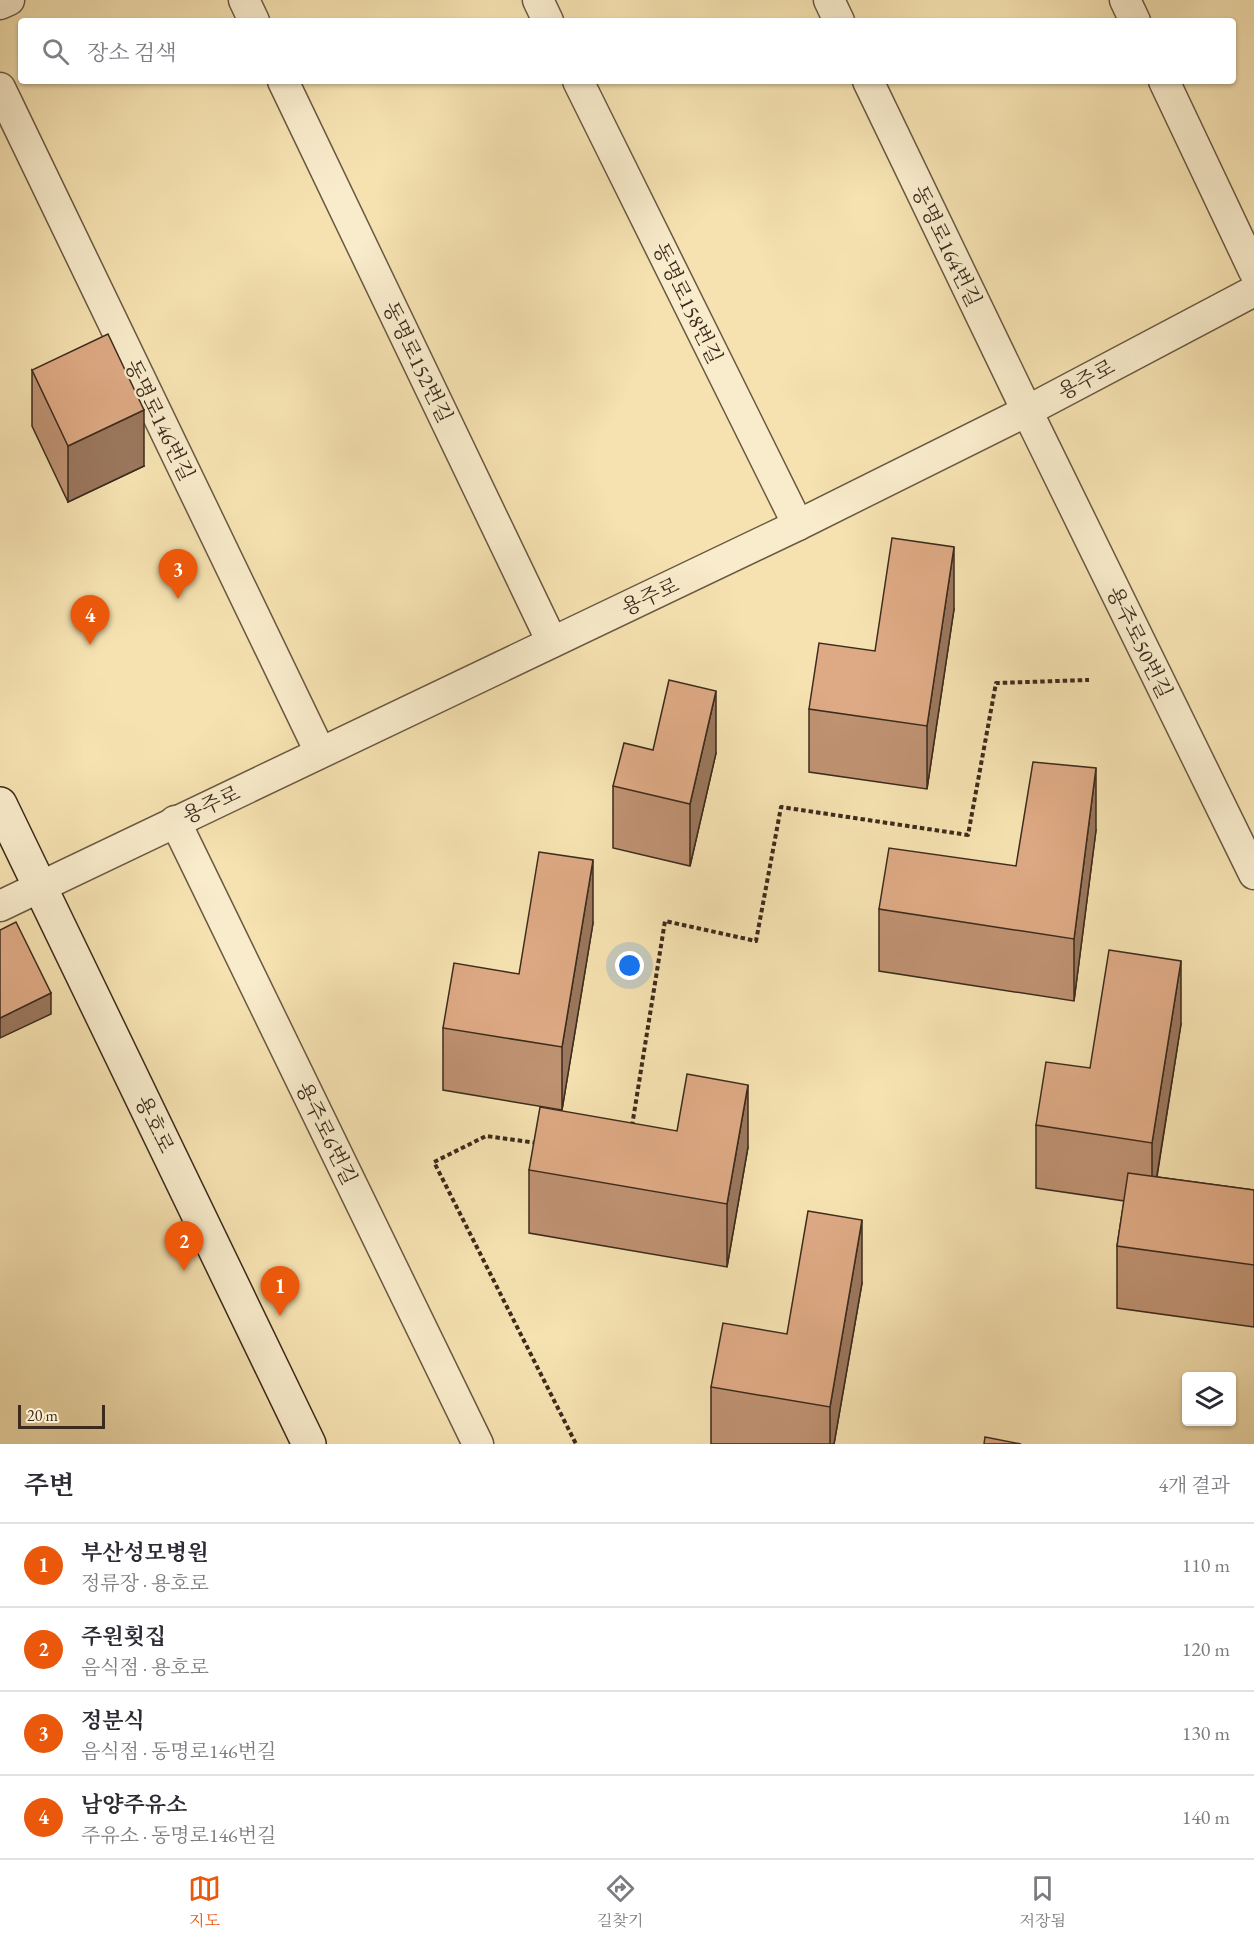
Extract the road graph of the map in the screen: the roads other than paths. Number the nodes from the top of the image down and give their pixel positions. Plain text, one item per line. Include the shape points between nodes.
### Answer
1 (9, 0) edge
2 (244, 0) edge
3 (538, 0) edge
4 (829, 0) edge
5 (1125, 0) edge
6 (0, 4) edge
7 (253, 18) edge
8 (547, 18) edge
9 (838, 18) edge
10 (1134, 18) edge
11 (284, 84) edge
12 (579, 84) edge
13 (869, 84) edge
14 (1165, 84) edge
15 (0, 88) edge
16 (1254, 271) edge
17 (1254, 291) edge
18 (1026, 411) junction
19 (798, 525) junction
20 (552, 642) junction
21 (320, 752) junction
22 (0, 804) edge
23 (175, 821) junction
24 (1254, 874) edge
25 (40, 887) junction
26 (0, 906) edge
27 (309, 1444) edge
28 (478, 1444) edge

1 - 6 street
2 - 7 street
3 - 8 street
4 - 9 street
5 - 10 street
11 - 20 street, 동명로152번길
12 - 19 street, 동명로158번길
13 - 18 street, 동명로164번길
14 - 16 street
15 - 21 street, 동명로146번길
17 - 18 street, 용주로
18 - 19 street, 용주로
18 - 24 street, 용주로50번길
19 - 20 street, 용주로
20 - 21 street, 용주로
21 - 23 street, 용주로
22 - 25 main road, 용호로
23 - 25 street, 용주로
23 - 28 street, 용주로6번길
25 - 26 street, 용주로
25 - 27 main road, 용호로

